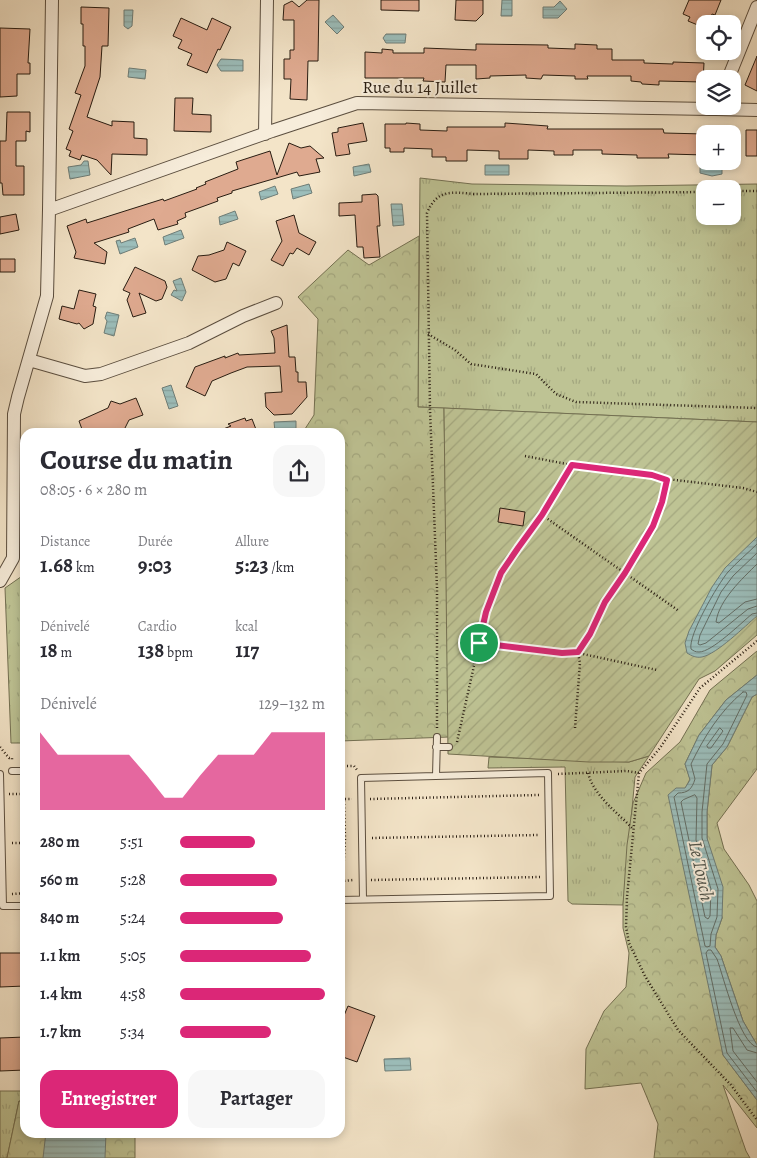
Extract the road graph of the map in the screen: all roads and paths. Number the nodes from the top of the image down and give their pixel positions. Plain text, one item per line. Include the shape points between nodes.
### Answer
1 (52, 0) edge
2 (267, 0) edge
3 (757, 7) edge
4 (732, 70) edge
5 (696, 108) edge
6 (741, 109) edge
7 (757, 110) edge
8 (265, 134) junction
9 (757, 190) edge
10 (741, 191) edge
11 (696, 192) edge
12 (49, 210) junction
13 (276, 303) dead end
14 (428, 334) junction
15 (29, 360) junction
16 (757, 408) edge
17 (525, 456) dead end
18 (572, 465) junction
19 (667, 480) junction
20 (757, 492) edge
21 (542, 515) junction
22 (13, 548) junction
23 (0, 565) edge
24 (625, 573) junction
25 (0, 581) edge
26 (679, 611) dead end
27 (757, 641) edge
28 (479, 643) junction
29 (578, 652) junction
30 (657, 670) dead end
31 (575, 728) dead end
32 (437, 737) joint
33 (449, 746) joint
34 (0, 747) edge
35 (436, 747) junction
36 (345, 766) edge
37 (20, 771) edge
38 (12, 772) joint
39 (588, 773) junction
40 (639, 773) junction
41 (0, 774) edge
42 (566, 774) dead end
43 (436, 776) junction
44 (361, 778) junction
45 (1, 794) junction
46 (20, 794) edge
47 (548, 795) junction
48 (345, 799) edge
49 (362, 799) junction
50 (633, 829) junction
51 (549, 835) junction
52 (362, 838) junction
53 (345, 839) edge
54 (550, 876) junction
55 (363, 880) junction
56 (345, 881) edge
57 (363, 899) junction
58 (345, 900) edge
59 (20, 906) edge
60 (757, 1120) edge

1 - 12 street
2 - 8 street
3 - 4 street
5 - 8 street, Rue du 14 Juillet via 357,103
6 - 7 street, Rue du 14 Juillet
8 - 12 street, Rue du 14 Juillet
9 - 10 path
11 - 14 path via 447,192 431,203 427,213
12 - 15 street via 47,296
13 - 15 street via 189,343 101,374 85,376
14 - 16 path via 471,364 536,374 556,394 576,402
14 - 32 path via 438,588
15 - 22 street via 14,414
17 - 18 path
18 - 19 path via 652,475
18 - 21 path
19 - 20 path
19 - 24 path via 653,526
21 - 24 path
21 - 28 path via 501,573 486,612
22 - 23 street
22 - 25 street via 10,566
24 - 26 path
24 - 29 path
27 - 40 path via 700,688
28 - 29 path
28 - 33 path via 458,742
29 - 30 path
29 - 31 path
32 - 35 lane
33 - 35 lane
34 - 38 path via 12,758
35 - 43 lane
36 - 44 path via 354,766
37 - 38 lane
39 - 40 path
39 - 42 path
39 - 50 path via 598,793
40 - 50 path
41 - 45 lane
43 - 44 lane
43 - 47 lane via 548,773
44 - 49 lane
45 - 46 path
45 - 59 lane via 3,906
47 - 49 path
47 - 51 lane
48 - 49 path
49 - 52 lane
50 - 60 path via 626,904 629,943 678,1030 731,1085
51 - 52 path
51 - 54 lane
52 - 53 path
52 - 55 lane
54 - 55 path
54 - 57 lane via 550,896
55 - 56 path
55 - 57 lane
57 - 58 lane

